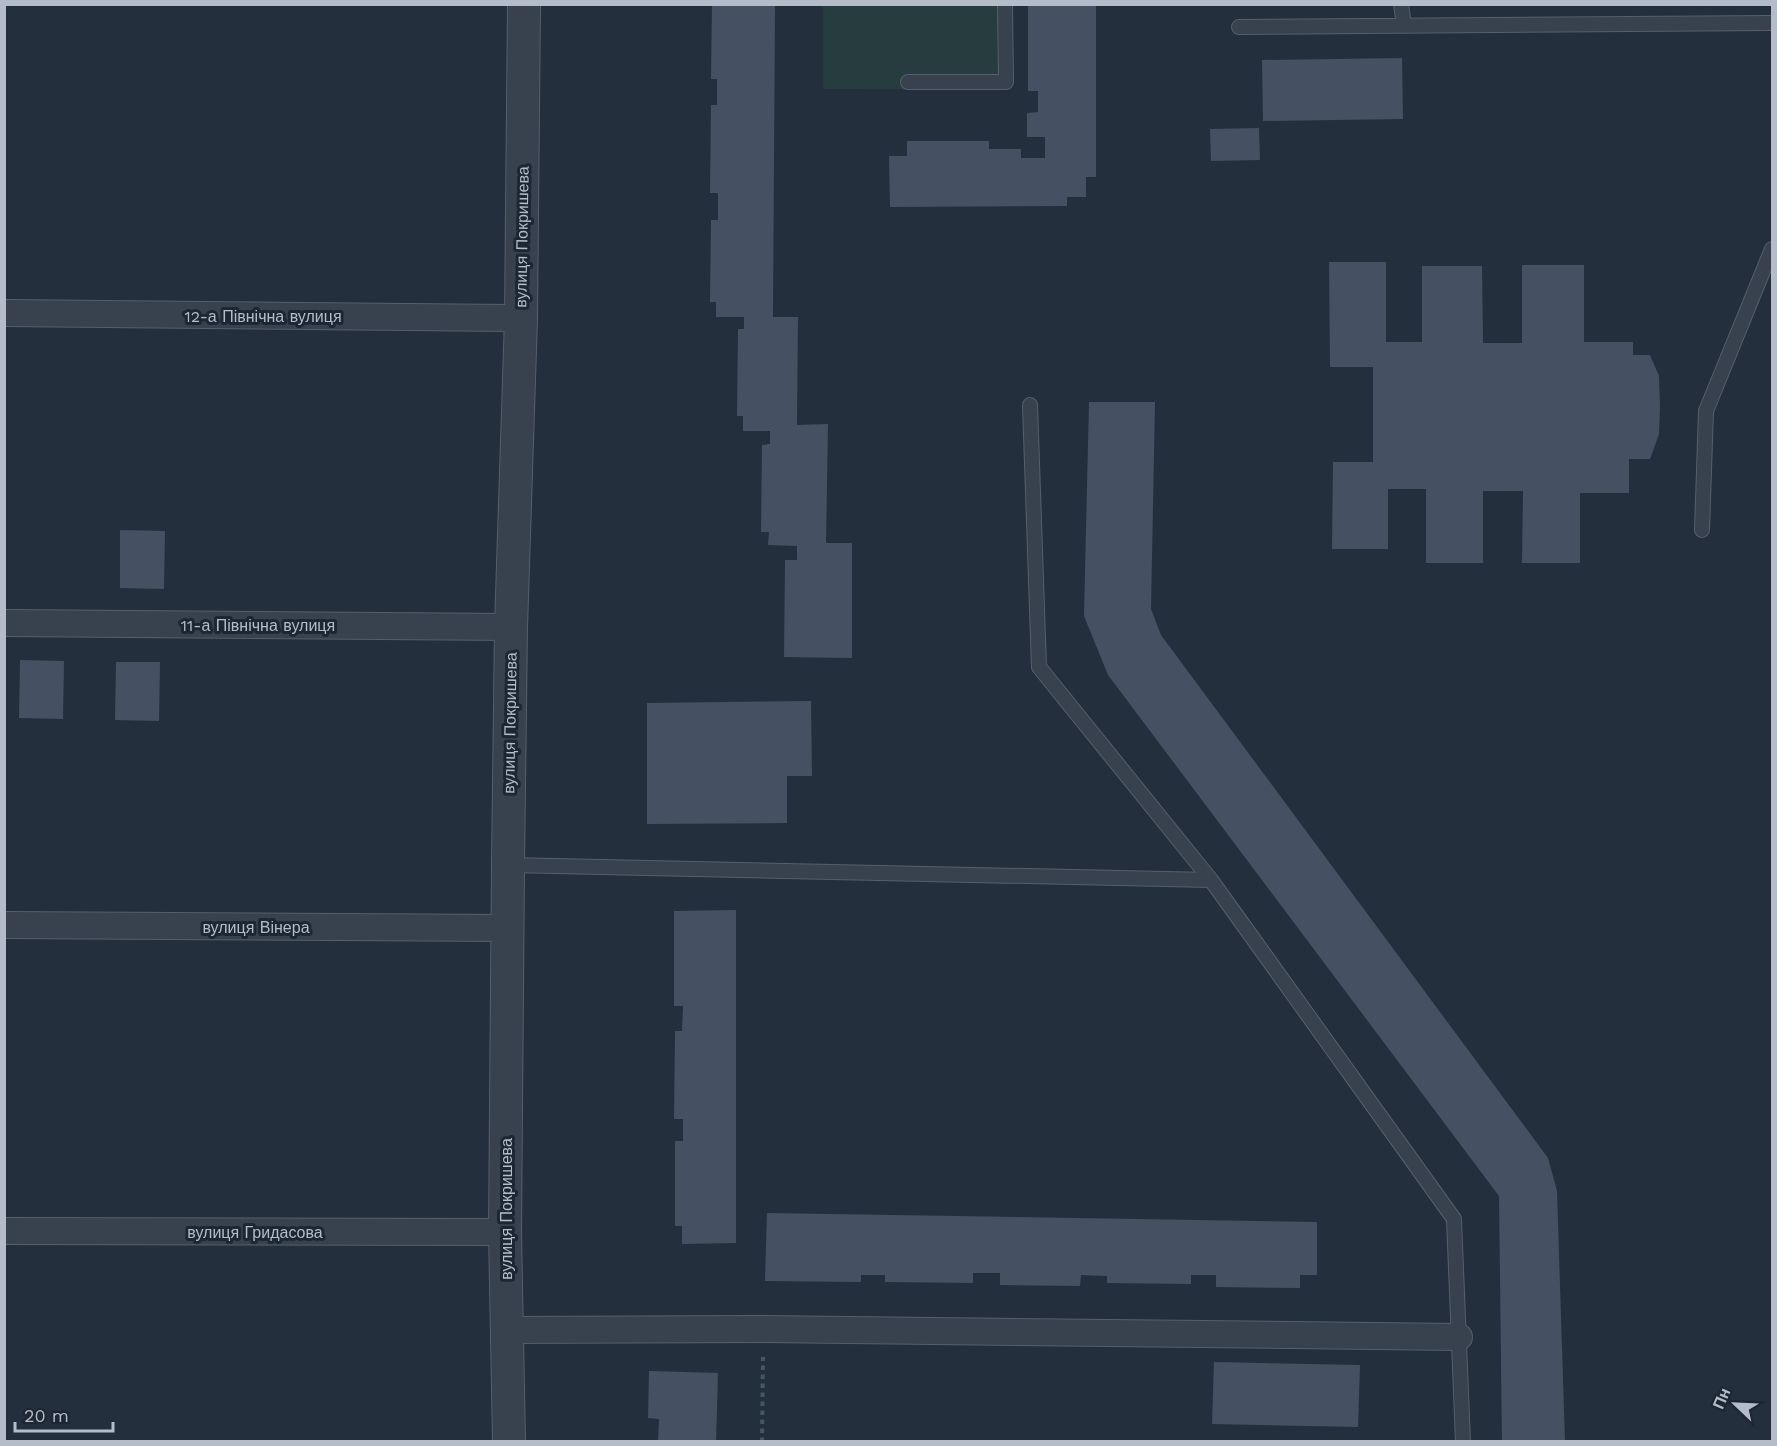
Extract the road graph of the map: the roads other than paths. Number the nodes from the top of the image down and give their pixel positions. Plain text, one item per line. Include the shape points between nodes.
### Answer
1 (525, 4) edge
2 (1005, 4) edge
3 (1401, 4) edge
4 (1773, 23) edge
5 (1404, 26) junction
6 (1239, 27) dead end
7 (908, 82) dead end
8 (1773, 249) edge
9 (4, 314) edge
10 (521, 318) junction
11 (1030, 405) dead end
12 (1702, 530) dead end
13 (4, 623) edge
14 (511, 627) junction
15 (508, 865) junction
16 (1211, 880) junction
17 (4, 925) edge
18 (507, 928) junction
19 (4, 1231) edge
20 (505, 1232) junction
21 (507, 1330) junction
22 (1460, 1336) junction
23 (509, 1442) edge
24 (1463, 1442) edge

1 - 10 street, вулиця Покришева
2 - 7 lane via 1006,82
3 - 5 lane
4 - 5 lane
5 - 6 lane
8 - 12 lane via 1706,411
9 - 10 street, 12-а Північна вулиця
10 - 14 street, вулиця Покришева
11 - 16 lane via 1039,667
13 - 14 street, 11-а Північна вулиця
14 - 15 street, вулиця Покришева
15 - 16 lane
15 - 18 street, вулиця Покришева
16 - 22 lane via 1454,1219
17 - 18 street, вулиця Вінера
18 - 20 street, вулиця Покришева
19 - 20 street, вулиця Гридасова
20 - 21 street, вулиця Покришева
21 - 22 street
21 - 23 street, вулиця Покришева
22 - 24 lane

